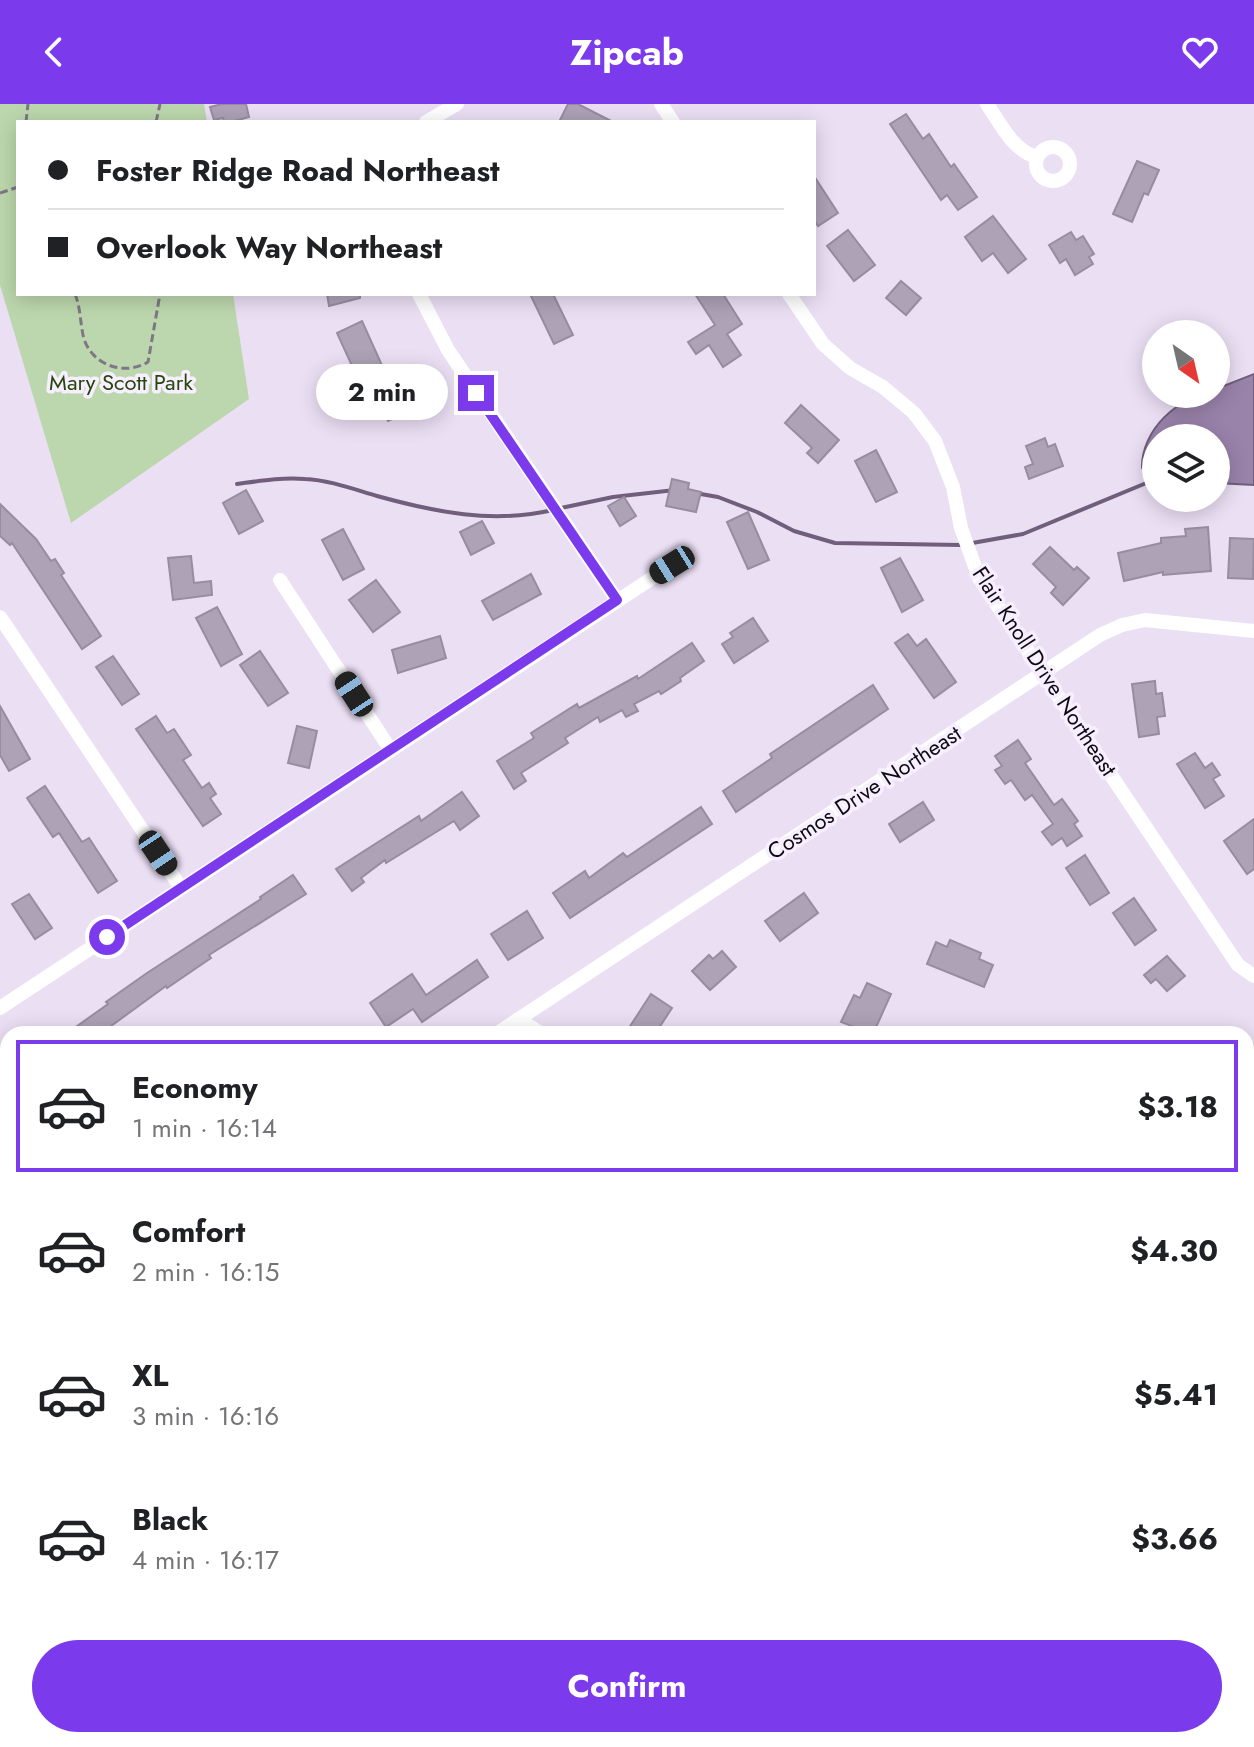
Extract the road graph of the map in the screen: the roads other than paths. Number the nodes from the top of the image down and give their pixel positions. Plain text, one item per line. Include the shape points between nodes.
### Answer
1 (457, 104) edge
2 (987, 104) edge
3 (429, 120) edge
4 (1037, 157) dead end
5 (420, 296) edge
6 (790, 296) edge
7 (672, 565) dead end
8 (280, 580) dead end
9 (617, 600) junction
10 (0, 617) edge
11 (1254, 631) edge
12 (1045, 674) junction
13 (390, 749) junction
14 (181, 888) junction
15 (1254, 976) edge
16 (0, 988) edge
17 (5, 1005) edge
18 (518, 1019) junction
19 (508, 1026) edge
20 (529, 1026) edge

1 - 3 street
2 - 4 street via 1013,142
5 - 9 street via 448,350
6 - 12 street, Flair Knoll Drive Northeast via 823,344 914,413 935,441 979,578
7 - 9 street
8 - 13 street
9 - 13 street
10 - 14 street
11 - 12 street, Cosmos Drive Northeast via 1145,620 1100,635
12 - 15 street, Flair Knoll Drive Northeast via 1238,965
12 - 18 street, Cosmos Drive Northeast
13 - 14 street
14 - 17 street
16 - 17 street
18 - 19 street, Cosmos Drive Northeast
18 - 20 street

